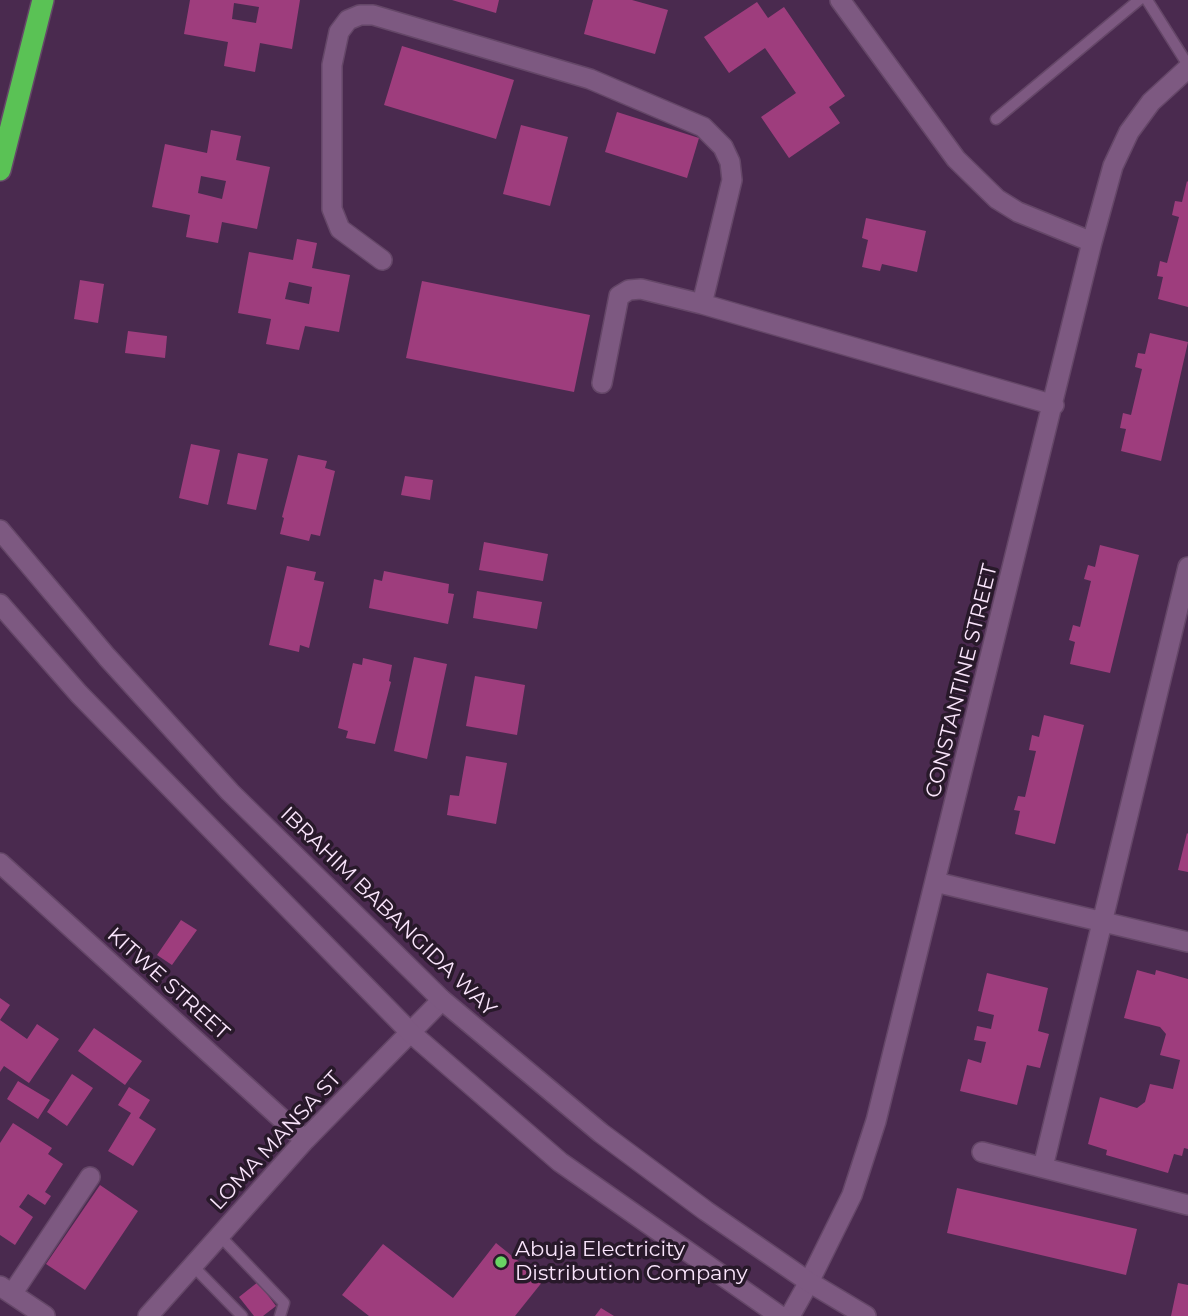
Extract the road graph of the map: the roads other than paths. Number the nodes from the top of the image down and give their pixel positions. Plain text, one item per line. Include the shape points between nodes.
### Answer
1 (43, 0) edge
2 (840, 0) edge
3 (1139, 0) edge
4 (1147, 0) edge
5 (1188, 66) edge
6 (996, 119) dead end
7 (0, 170) edge
8 (1092, 242) junction
9 (382, 260) dead end
10 (702, 304) junction
11 (602, 383) dead end
12 (1054, 405) junction
13 (0, 530) edge
14 (1188, 567) edge
15 (0, 604) edge
16 (0, 863) edge
17 (935, 882) junction
18 (1103, 921) junction
19 (1188, 942) edge
20 (442, 1000) junction
21 (411, 1033) junction
22 (305, 1140) junction
23 (982, 1152) dead end
24 (1043, 1167) junction
25 (90, 1177) dead end
26 (1188, 1205) edge
27 (220, 1236) junction
28 (193, 1266) junction
29 (809, 1282) junction
30 (6, 1290) edge
31 (45, 1316) edge
32 (148, 1316) edge
33 (242, 1316) edge
34 (280, 1316) edge
35 (780, 1316) edge
36 (790, 1316) edge
37 (866, 1316) edge

1 - 7 highway
2 - 8 street via 956,159 997,199
3 - 6 lane
4 - 5 lane
5 - 8 street, CONSTANTINE STREET via 1151,102 1129,132 1113,166
8 - 12 street, CONSTANTINE STREET
9 - 10 street via 340,229 332,209 332,65 339,32 348,20 360,15 590,79 703,127 723,147 732,180
10 - 11 street via 641,289 619,296
10 - 12 street
12 - 17 street, CONSTANTINE STREET
13 - 20 street, IBRAHIM BABANGIDA WAY via 230,792
14 - 18 street
15 - 21 street via 79,694
16 - 22 street, KITWE STREET
17 - 18 street
17 - 29 street, CONSTANTINE STREET via 876,1121 852,1195
18 - 19 street
18 - 24 street
20 - 21 street, LOMA MANSA ST
20 - 29 street, IBRAHIM BABANGIDA WAY via 601,1133
21 - 22 street, LOMA MANSA ST
21 - 35 street via 561,1162
22 - 27 street, LOMA MANSA ST
23 - 24 street
24 - 26 street
25 - 30 street
27 - 28 street, LOMA MANSA ST
27 - 34 lane via 284,1303
28 - 32 street, LOMA MANSA ST
28 - 33 lane
29 - 36 street, CONSTANTINE STREET
29 - 37 street, IBRAHIM BABANGIDA WAY
30 - 31 street

